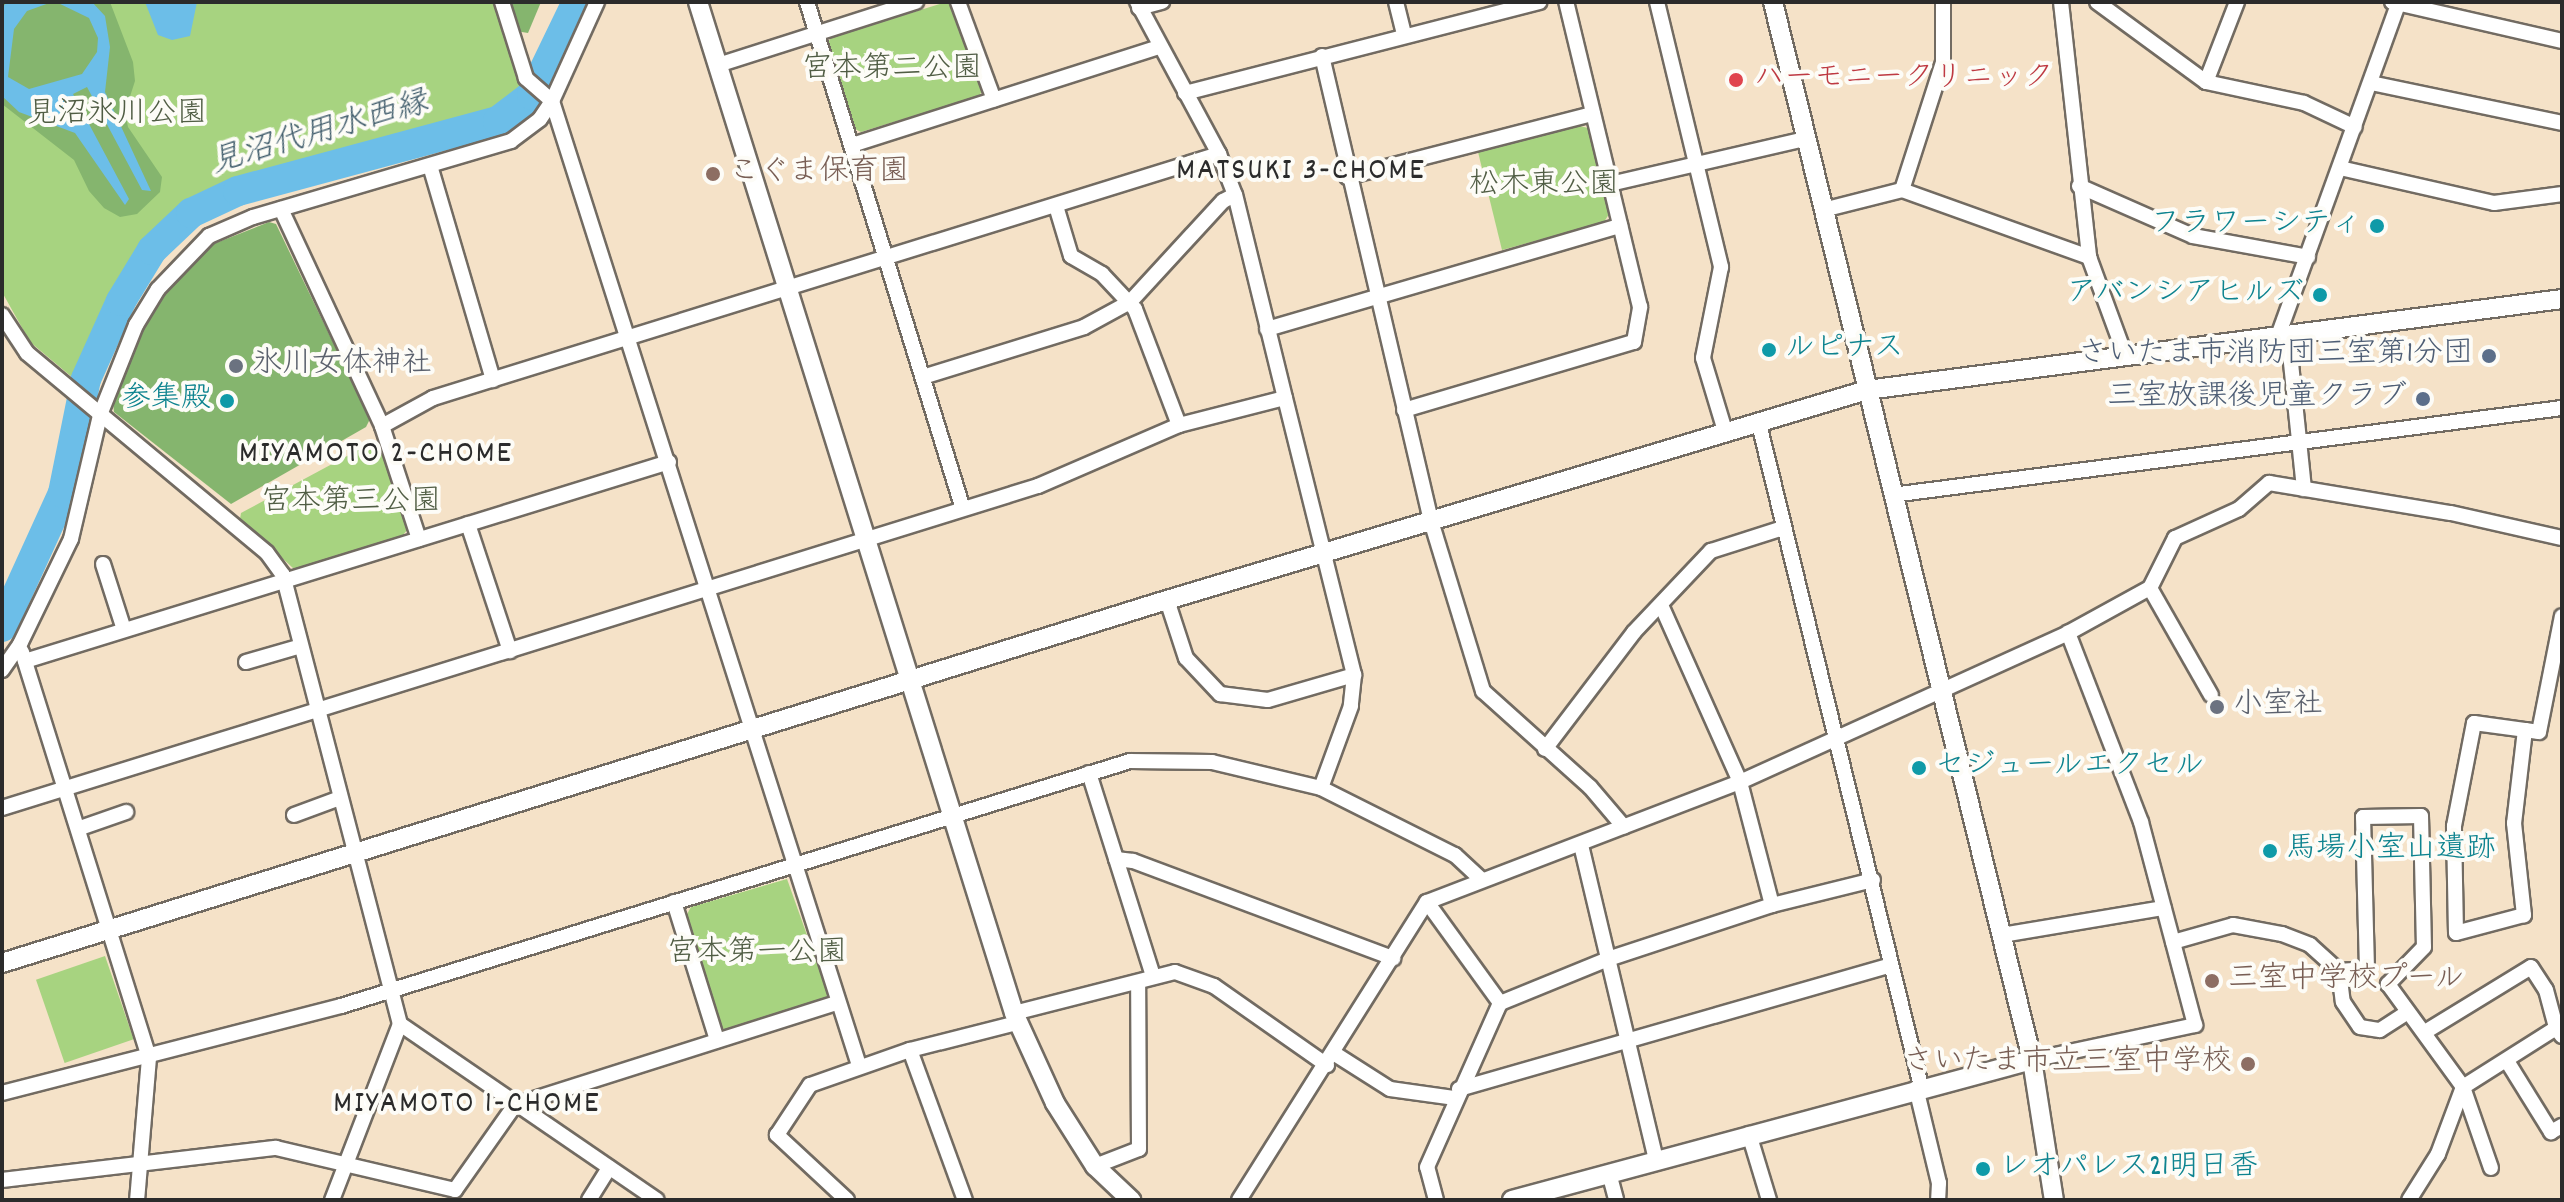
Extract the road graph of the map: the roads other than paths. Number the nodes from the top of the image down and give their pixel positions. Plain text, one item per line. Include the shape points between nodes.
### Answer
1 (502, 2) edge
2 (597, 2) edge
3 (698, 2) edge
4 (807, 2) edge
5 (916, 2) edge
6 (958, 2) edge
7 (1162, 2) edge
8 (1396, 2) edge
9 (1539, 2) edge
10 (1566, 2) edge
11 (1657, 2) edge
12 (1773, 2) edge
13 (1943, 2) edge
14 (2061, 2) edge
15 (2097, 2) edge
16 (2237, 2) edge
17 (2396, 3) edge
18 (1138, 5) edge
19 (817, 33) junction
20 (1404, 35) junction
21 (2562, 41) edge
22 (1160, 47) junction
23 (1322, 56) junction
24 (718, 65) junction
25 (2206, 82) junction
26 (2371, 83) junction
27 (1185, 93) junction
28 (994, 100) junction
29 (552, 101) junction
30 (1593, 114) junction
31 (2562, 123) edge
32 (2355, 127) junction
33 (1805, 139) junction
34 (852, 145) junction
35 (1219, 154) junction
36 (1696, 165) junction
37 (2340, 168) junction
38 (431, 169) junction
39 (1347, 177) junction
40 (1610, 184) junction
41 (2079, 186) junction
42 (1902, 190) junction
43 (2562, 192) edge
44 (1235, 195) junction
45 (1056, 206) junction
46 (281, 209) junction
47 (1823, 210) junction
48 (1620, 226) junction
49 (888, 256) junction
50 (2089, 257) junction
51 (2308, 257) junction
52 (786, 288) junction
53 (1374, 297) junction
54 (2562, 299) edge
55 (1130, 302) junction
56 (2, 315) edge
57 (1267, 329) junction
58 (2283, 335) junction
59 (631, 338) junction
60 (2125, 355) junction
61 (926, 376) junction
62 (493, 380) junction
63 (1867, 390) junction
64 (1285, 398) junction
65 (2562, 408) edge
66 (1404, 410) junction
67 (97, 412) junction
68 (1759, 424) junction
69 (1179, 425) junction
70 (382, 426) junction
71 (1726, 434) junction
72 (2301, 442) junction
73 (669, 462) junction
74 (2304, 489) junction
75 (1892, 495) junction
76 (963, 509) junction
77 (1431, 521) junction
78 (468, 524) junction
79 (1783, 528) junction
80 (2562, 538) edge
81 (419, 539) junction
82 (865, 540) junction
83 (1324, 553) junction
84 (103, 564) dead end
85 (284, 580) junction
86 (2150, 588) junction
87 (709, 590) junction
88 (1167, 600) junction
89 (1661, 605) junction
90 (2562, 616) edge
91 (124, 630) junction
92 (2068, 633) junction
93 (20, 644) junction
94 (301, 646) junction
95 (510, 651) junction
96 (25, 661) junction
97 (246, 662) dead end
98 (2, 670) edge
99 (1354, 675) junction
100 (909, 680) junction
101 (1942, 691) junction
102 (2211, 695) dead end
103 (318, 710) junction
104 (2525, 730) junction
105 (751, 731) junction
106 (1838, 740) junction
107 (1545, 749) junction
108 (1089, 773) junction
109 (1740, 782) junction
110 (65, 788) junction
111 (1321, 788) junction
112 (340, 798) junction
113 (2, 808) edge
114 (126, 812) dead end
115 (294, 815) dead end
116 (951, 818) junction
117 (1624, 827) junction
118 (80, 828) junction
119 (1581, 845) junction
120 (358, 849) junction
121 (1116, 859) junction
122 (794, 866) junction
123 (1480, 878) junction
124 (1873, 880) junction
125 (674, 902) junction
126 (1427, 902) junction
127 (1772, 905) junction
128 (2164, 908) junction
129 (109, 930) junction
130 (2002, 935) junction
131 (2173, 942) junction
132 (1393, 958) junction
133 (1608, 959) junction
134 (2, 963) edge
135 (1891, 965) junction
136 (2339, 971) junction
137 (1153, 976) junction
138 (1138, 984) junction
139 (391, 991) junction
140 (837, 1003) junction
141 (1500, 1003) junction
142 (2408, 1012) junction
143 (1016, 1018) junction
144 (400, 1024) junction
145 (2560, 1029) edge
146 (2425, 1032) junction
147 (717, 1040) junction
148 (1628, 1041) junction
149 (910, 1050) junction
150 (149, 1058) junction
151 (1331, 1060) junction
152 (2032, 1060) junction
153 (2507, 1061) junction
154 (859, 1065) junction
155 (1918, 1087) junction
156 (2463, 1087) junction
157 (2, 1093) edge
158 (1457, 1093) junction
159 (515, 1105) junction
160 (2562, 1126) edge
161 (1749, 1134) junction
162 (1656, 1160) junction
163 (140, 1164) junction
164 (346, 1164) junction
165 (1095, 1166) junction
166 (609, 1168) junction
167 (2491, 1168) dead end
168 (1609, 1173) junction
169 (2, 1180) edge
170 (137, 1200) edge
171 (332, 1200) edge
172 (589, 1200) edge
173 (657, 1200) edge
174 (847, 1200) edge
175 (965, 1200) edge
176 (1131, 1200) edge
177 (1239, 1200) edge
178 (1436, 1200) edge
179 (1512, 1200) edge
180 (1616, 1200) edge
181 (1769, 1200) edge
182 (1938, 1200) edge
183 (2054, 1200) edge
184 (2409, 1200) edge

1 - 29 street via 526,78
2 - 29 street
3 - 24 street
4 - 19 street
5 - 19 street
6 - 28 street
7 - 18 street
8 - 20 street
9 - 20 street
10 - 30 street
11 - 36 street
12 - 33 street
13 - 42 street via 1943,62
14 - 41 street
15 - 25 street
16 - 25 street
17 - 21 street
17 - 26 street
18 - 22 street
19 - 24 street
19 - 34 street
20 - 23 street
22 - 27 street
22 - 28 street
23 - 27 street
23 - 39 street
24 - 52 street
25 - 32 street via 2304,103
26 - 31 street
26 - 32 street
27 - 35 street
28 - 34 street
29 - 38 street via 540,119 511,141
29 - 59 street
30 - 39 street
30 - 40 street
32 - 37 street
33 - 36 street
33 - 47 street
34 - 49 street
35 - 44 street
35 - 45 street
36 - 40 street
36 - 71 street via 1721,267 1703,358
37 - 43 street via 2494,203
37 - 51 street
38 - 46 street
38 - 62 street
39 - 53 street
40 - 48 street
41 - 50 street
41 - 51 street via 2193,236
42 - 47 street
42 - 50 street
44 - 55 street via 1223,201
44 - 57 street
45 - 49 street
45 - 55 street via 1071,256 1086,261
46 - 67 street via 209,236 183,257 136,325
46 - 70 street
47 - 63 street
48 - 53 street
48 - 66 street via 1640,307 1634,342
49 - 52 street
49 - 61 street
50 - 60 street
51 - 58 street
52 - 59 street
52 - 82 street
53 - 57 street
53 - 66 street
54 - 58 street
55 - 61 street via 1084,327
55 - 69 street
56 - 67 street via 14,340
57 - 64 street
58 - 60 street
58 - 72 street
59 - 62 street
59 - 73 street
60 - 63 street
61 - 76 street
62 - 70 street via 433,398
63 - 68 street
63 - 75 street
64 - 69 street
64 - 83 street
65 - 72 street
66 - 77 street
67 - 85 street via 267,553
67 - 93 street via 71,539
68 - 71 street
68 - 79 street
69 - 76 street via 1038,486
70 - 81 street
71 - 77 street
72 - 74 street
72 - 75 street
73 - 78 street
73 - 87 street
74 - 80 street
74 - 86 street via 2269,483 2239,509 2175,538
75 - 101 street
76 - 82 street
77 - 83 street
77 - 107 street via 1483,691
78 - 81 street
78 - 95 street
79 - 89 street via 1711,551
79 - 106 street
81 - 85 street
82 - 87 street
82 - 100 street
83 - 88 street
83 - 99 street
84 - 91 street
85 - 91 street
85 - 94 street
86 - 92 street
86 - 102 street
87 - 95 street
87 - 105 street
88 - 99 street via 1186,658 1220,694 1268,700
88 - 100 street
89 - 107 street via 1634,632
89 - 109 street
90 - 104 street via 2539,732
91 - 96 street
92 - 101 street
92 - 128 street via 2141,822
93 - 96 street
93 - 98 street
94 - 97 street
94 - 103 street
95 - 103 street
96 - 110 street
99 - 111 street via 1351,706
100 - 105 street
100 - 116 street
101 - 106 street
101 - 130 street
103 - 110 street
103 - 112 street
104 - 104 street via 2514,823 2524,915 2456,933 2454,826 2474,723
105 - 120 street
105 - 122 street
106 - 109 street
106 - 124 street
107 - 117 street via 1590,787
108 - 111 street via 1130,761 1212,762
108 - 116 street
108 - 121 street
109 - 117 street
109 - 127 street
110 - 113 street
110 - 118 street
111 - 123 street via 1455,855
112 - 115 street
112 - 120 street
114 - 118 street
116 - 122 street
116 - 143 street
117 - 119 street
118 - 129 street
119 - 123 street
119 - 133 street
120 - 129 street
120 - 139 street
121 - 132 street
121 - 137 street
122 - 125 street
122 - 140 street
123 - 126 street
124 - 127 street
124 - 135 street
125 - 139 street
125 - 147 street
126 - 132 street
126 - 141 street
127 - 133 street
128 - 130 street
128 - 131 street
129 - 134 street
129 - 150 street
130 - 152 street
131 - 136 street via 2233,925 2261,928 2310,945
131 - 152 street via 2195,1025
132 - 151 street
133 - 141 street
133 - 148 street
135 - 148 street
135 - 155 street
136 - 142 street via 2343,1002 2360,1027 2380,1030
136 - 142 street via 2367,969 2363,817 2421,816 2424,947 2388,984
137 - 138 street
137 - 151 street via 1175,972 1214,986
138 - 143 street
138 - 165 street via 1139,1149
139 - 144 street
139 - 150 street
140 - 147 street
140 - 154 street
141 - 158 street
142 - 146 street
143 - 149 street
143 - 165 street via 1055,1103
144 - 159 street
144 - 164 street
145 - 146 street via 2531,967
145 - 153 street
146 - 156 street
147 - 159 street
148 - 158 street
148 - 162 street
149 - 154 street
149 - 175 street
150 - 157 street
150 - 163 street
151 - 158 street via 1390,1089
151 - 177 street
152 - 155 street
152 - 183 street
153 - 156 street
153 - 160 street via 2551,1132
154 - 174 street via 810,1085 777,1135
155 - 161 street
155 - 182 street
156 - 167 street
156 - 184 street via 2438,1154
158 - 178 street via 1427,1167
159 - 164 street via 455,1190
159 - 166 street
161 - 162 street
161 - 181 street
162 - 168 street
163 - 164 street via 276,1148
163 - 169 street
163 - 170 street
164 - 171 street
165 - 176 street
166 - 172 street
166 - 173 street
168 - 179 street
168 - 180 street

